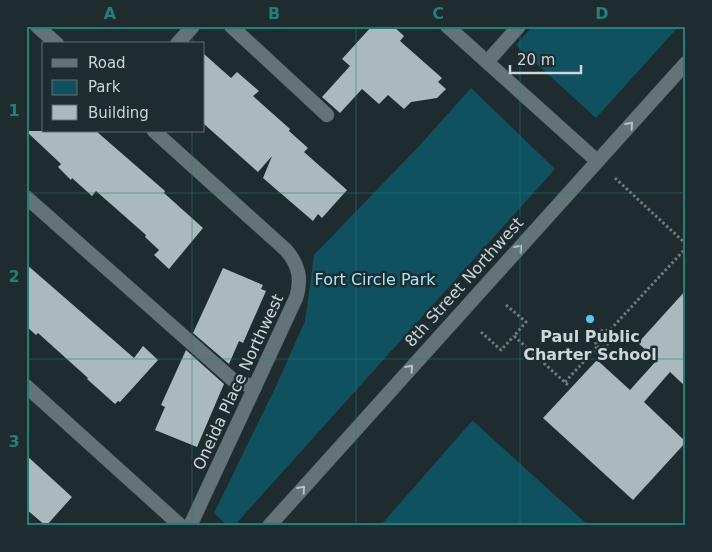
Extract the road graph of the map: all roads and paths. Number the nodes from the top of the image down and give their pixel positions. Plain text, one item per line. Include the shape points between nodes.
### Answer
1 (37, 26) edge
2 (193, 26) edge
3 (231, 26) edge
4 (447, 26) edge
5 (520, 26) edge
6 (55, 42) edge
7 (179, 42) edge
8 (487, 62) junction
9 (686, 63) edge
10 (327, 115) dead end
11 (155, 132) edge
12 (597, 162) junction
13 (615, 178) dead end
14 (26, 197) edge
15 (686, 244) edge
16 (686, 248) edge
17 (506, 305) dead end
18 (610, 330) junction
19 (481, 332) dead end
20 (514, 336) junction
21 (597, 347) junction
22 (564, 382) junction
23 (255, 386) junction
24 (569, 386) dead end
25 (28, 391) edge
26 (181, 526) edge
27 (190, 526) edge
28 (269, 526) edge

1 - 6 street
2 - 7 street
3 - 10 street
4 - 8 street
5 - 8 street
8 - 12 street
12 -> 9 street, 8th Street Northwest
11 - 23 street, Oneida Place Northwest via 286,250 298,267 300,288
28 -> 12 street, 8th Street Northwest
13 - 15 path
14 - 23 street via 232,380
16 - 18 path
17 - 20 path via 526,322
18 - 21 path via 601,331 596,336
18 - 21 path via 612,342
19 - 20 path via 501,350
20 - 22 path
21 - 22 path
22 - 24 path
23 - 27 street, Oneida Place Northwest
25 - 26 street

